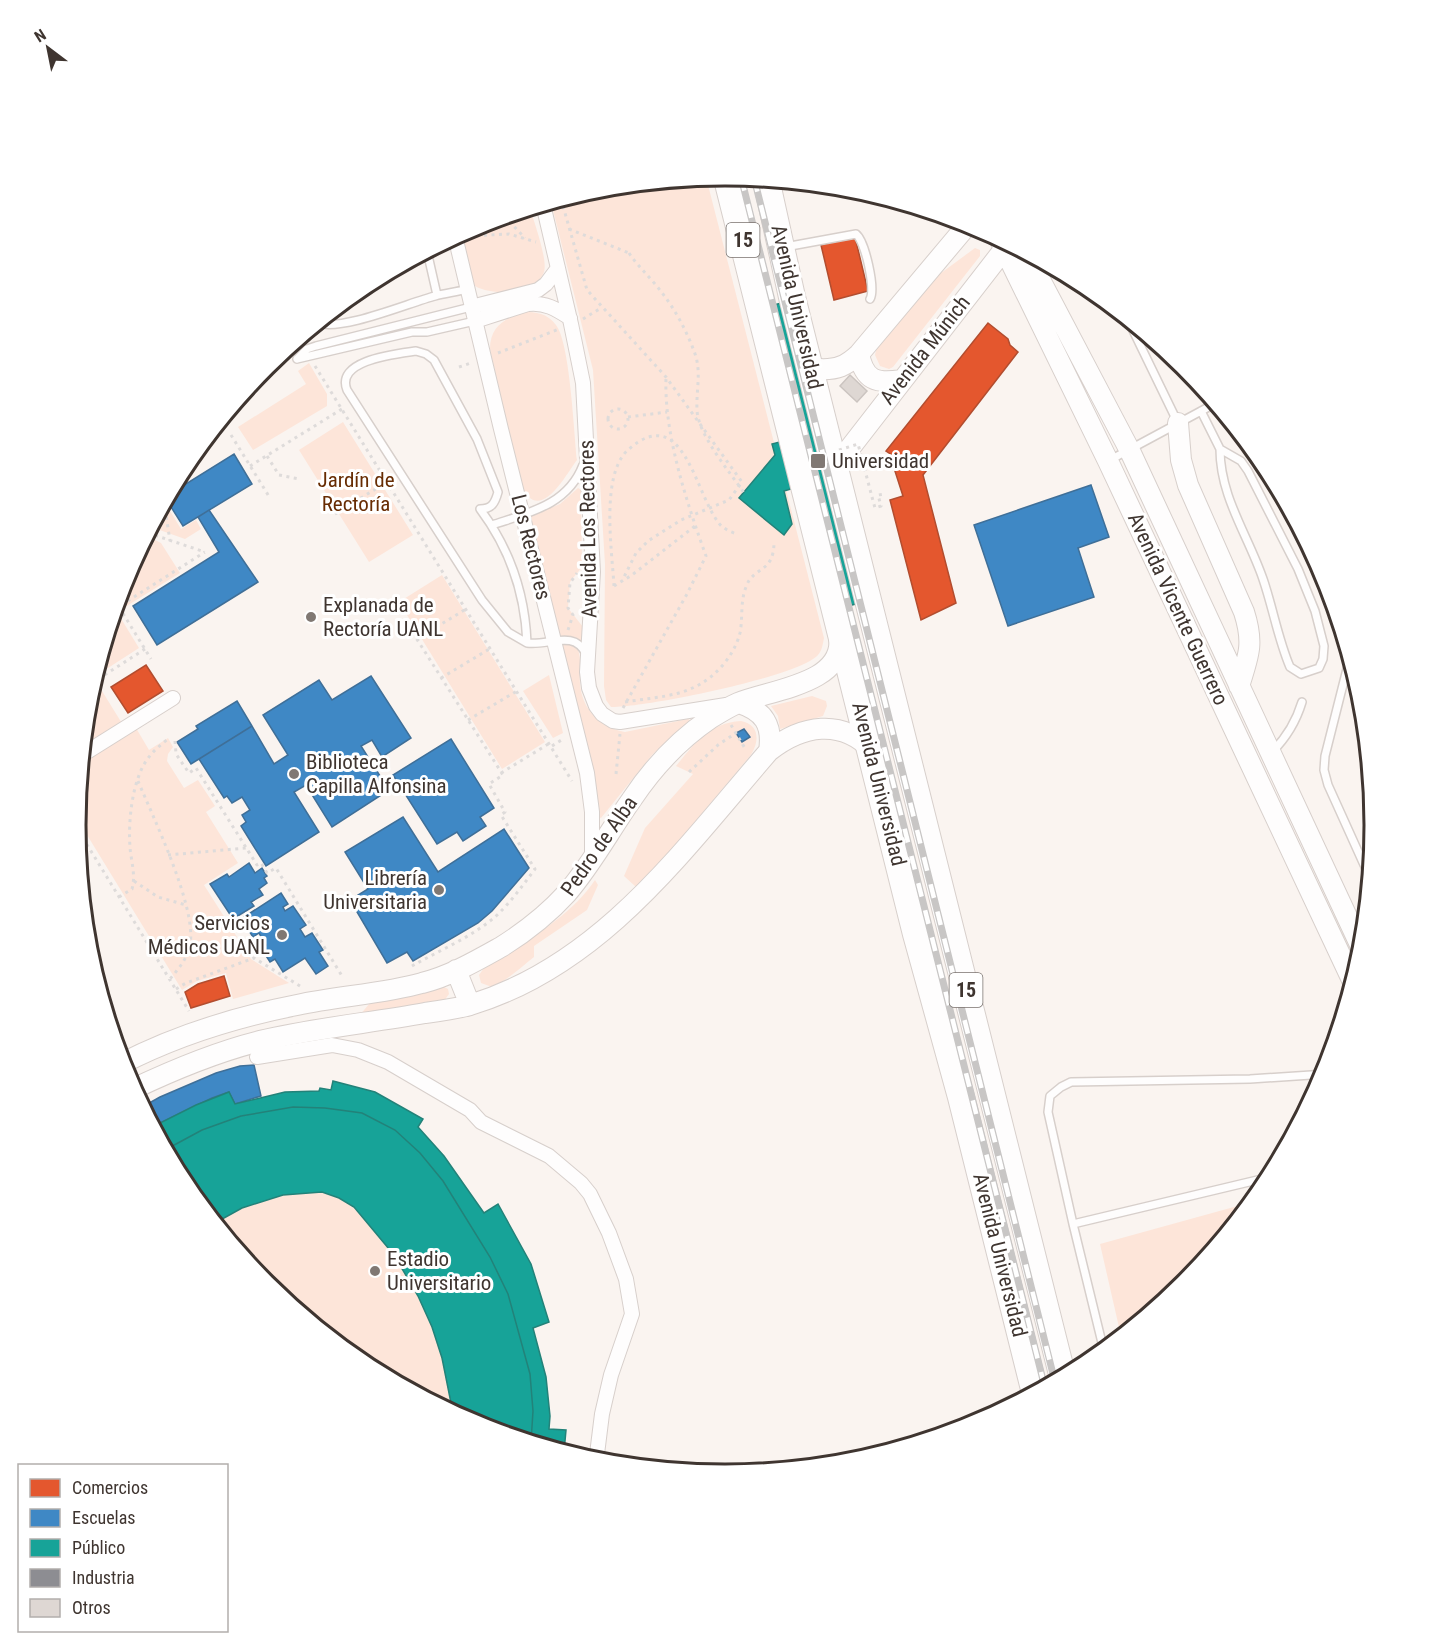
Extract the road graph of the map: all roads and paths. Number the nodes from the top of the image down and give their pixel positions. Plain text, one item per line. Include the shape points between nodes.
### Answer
1 (729, 186) edge
2 (764, 187) edge
3 (768, 187) edge
4 (563, 206) edge
5 (545, 211) edge
6 (510, 222) edge
7 (568, 228) junction
8 (962, 231) edge
9 (477, 235) edge
10 (526, 239) junction
11 (461, 243) edge
12 (541, 243) dead end
13 (782, 248) junction
14 (1001, 248) edge
15 (1008, 251) edge
16 (430, 258) edge
17 (1032, 264) edge
18 (749, 265) junction
19 (558, 268) junction
20 (467, 289) junction
21 (437, 295) junction
22 (870, 299) dead end
23 (602, 308) junction
24 (473, 314) junction
25 (576, 319) junction
26 (329, 324) edge
27 (559, 329) dead end
28 (1135, 335) edge
29 (859, 354) junction
30 (490, 355) dead end
31 (309, 357) junction
32 (472, 363) dead end
33 (459, 367) dead end
34 (819, 369) dead end
35 (666, 377) junction
36 (901, 380) junction
37 (1209, 407) edge
38 (342, 409) junction
39 (667, 411) junction
40 (1202, 411) junction
41 (628, 417) junction
42 (1178, 423) junction
43 (231, 435) dead end
44 (1129, 449) junction
45 (1220, 449) junction
46 (841, 453) joint
47 (267, 455) junction
48 (587, 455) junction
49 (1108, 461) junction
50 (250, 466) junction
51 (299, 479) dead end
52 (387, 482) junction
53 (744, 493) dead end
54 (885, 494) dead end
55 (270, 498) dead end
56 (166, 514) edge
57 (335, 514) dead end
58 (523, 515) junction
59 (692, 516) junction
60 (492, 525) junction
61 (695, 526) junction
62 (737, 534) dead end
63 (155, 535) edge
64 (170, 541) junction
65 (774, 542) dead end
66 (582, 567) dead end
67 (622, 581) junction
68 (126, 602) edge
69 (466, 609) junction
70 (834, 609) junction
71 (121, 613) edge
72 (413, 633) dead end
73 (417, 639) junction
74 (559, 641) junction
75 (527, 643) junction
76 (491, 648) junction
77 (145, 649) junction
78 (152, 659) dead end
79 (589, 662) junction
80 (1346, 673) edge
81 (103, 676) edge
82 (441, 678) junction
83 (1239, 686) junction
84 (517, 691) junction
85 (173, 698) dead end
86 (625, 702) junction
87 (1302, 702) dead end
88 (739, 703) junction
89 (622, 710) dead end
90 (468, 720) junction
91 (731, 725) dead end
92 (620, 733) dead end
93 (736, 733) junction
94 (169, 738) dead end
95 (566, 738) dead end
96 (175, 741) dead end
97 (551, 744) junction
98 (90, 750) edge
99 (872, 750) junction
100 (770, 751) junction
101 (1271, 754) junction
102 (750, 756) dead end
103 (501, 772) junction
104 (689, 772) dead end
105 (616, 774) dead end
106 (138, 781) junction
107 (573, 782) dead end
108 (86, 844) edge
109 (246, 848) junction
110 (168, 855) junction
111 (592, 860) junction
112 (1363, 863) edge
113 (134, 881) junction
114 (119, 897) junction
115 (187, 906) junction
116 (1355, 935) edge
117 (412, 966) dead end
118 (456, 970) junction
119 (1348, 970) edge
120 (342, 976) dead end
121 (170, 980) junction
122 (300, 986) dead end
123 (176, 989) junction
124 (470, 1005) junction
125 (189, 1011) dead end
126 (257, 1057) dead end
127 (130, 1060) edge
128 (1314, 1075) edge
129 (141, 1085) edge
130 (1257, 1180) edge
131 (1073, 1224) junction
132 (1002, 1260) junction
133 (1102, 1341) edge
134 (1061, 1369) edge
135 (1060, 1370) edge
136 (1033, 1385) edge
137 (597, 1451) edge

1 - 18 highway, Avenida Universidad / 15
2 - 18 highway
3 - 13 highway, Avenida Universidad / 15
4 - 7 path
5 - 19 street, Avenida Los Rectores
6 - 10 path
7 - 23 path via 587,290
7 - 53 path, bridge via 629,253 668,300 699,366 699,419 708,440
8 - 29 main road
9 - 10 path via 509,234
10 - 12 path
11 - 20 street, Los Rectores
13 - 22 lane via 856,234 862,241 873,291
13 - 134 highway, Avenida Universidad / 15
14 - 36 main road, Avenida Múnich
15 - 49 main road, Avenida Vicente Guerrero
16 - 21 lane
17 - 44 main road, Avenida Vicente Guerrero
18 - 70 highway, Avenida Universidad / 15
19 - 24 street via 538,290
19 - 25 street, Avenida Los Rectores
20 - 21 lane
20 - 24 street, Los Rectores
21 - 26 lane via 350,322
23 - 25 path
23 - 35 path
24 - 25 street via 537,303
24 - 31 lane via 427,332 412,332
24 - 31 lane via 316,346 297,359
24 - 58 street, Los Rectores
25 - 48 street, Avenida Los Rectores
27 - 30 path
28 - 42 lane
29 - 34 main road via 842,367
29 - 36 main road via 861,365 872,378 886,382
31 - 38 path
32 - 33 path
35 - 39 path
35 - 59 path via 742,482 729,500
36 - 46 main road, Avenida Múnich
37 - 40 lane
38 - 47 path
38 - 52 path
39 - 41 path
39 - 59 path
40 - 42 lane
40 - 45 lane
41 - 41 path via 623,428 606,424 607,416 615,409 621,409
42 - 44 lane
42 - 83 main road via 1188,485 1250,630 1250,646
43 - 50 path
44 - 49 lane
44 - 83 main road, Avenida Vicente Guerrero
45 - 45 lane via 1241,461 1248,471 1308,590 1324,646 1319,668 1301,675 1290,667 1262,576 1226,493
46 - 54 path, bridge via 858,444 875,508 881,506 878,495
47 - 50 path
47 - 51 path via 279,475
48 - 58 lane via 582,470 564,494 546,507
48 - 79 street, Avenida Los Rectores via 593,572
49 - 119 main road, Avenida Vicente Guerrero
50 - 55 path
52 - 57 path
52 - 69 path
56 - 64 path
58 - 60 lane
58 - 74 street, Los Rectores
59 - 61 path
59 - 67 path via 673,524 641,547
60 - 75 lane via 512,563 522,598
60 - 75 lane via 480,509 492,507 498,492 477,439 434,360 416,351 386,355 346,373 346,390 482,600 508,632
61 - 67 path
61 - 86 path via 706,556
62 - 67 path, bridge via 718,523 678,445 664,436 648,437 626,451 613,474 610,502 614,586
63 - 64 path
64 - 68 path via 205,552
65 - 86 path via 771,560 746,587 737,641 712,677 684,692
66 - 74 path via 570,583 568,608 573,615
69 - 73 path
69 - 76 path
70 - 88 main road, Pedro de Alba via 840,646 830,667 801,683
70 - 99 highway, Avenida Universidad / 15
71 - 77 path
72 - 73 path
73 - 82 path
74 - 75 lane
74 - 79 lane via 579,643
74 - 111 street, Los Rectores via 587,773
76 - 82 path
76 - 84 path
77 - 78 path
77 - 81 path
79 - 88 street, Avenida Los Rectores via 591,696 602,714 613,721 629,722
80 - 112 lane via 1324,770
82 - 90 path
83 - 101 main road, Avenida Vicente Guerrero
84 - 90 path
84 - 97 path
85 - 98 street
86 - 89 path
87 - 101 lane via 1292,729
88 - 100 main road via 764,718 770,733
88 - 111 main road, Pedro de Alba via 704,723 661,763
90 - 103 path
91 - 93 path
92 - 105 path
93 - 102 path
93 - 104 path
94 - 106 path via 148,758
95 - 97 path
96 - 109 path via 182,764 189,773 196,768
97 - 103 path
97 - 107 path
99 - 100 main road via 860,738 830,728 800,733
99 - 132 highway, Avenida Universidad / 15
100 - 124 main road via 646,893 592,941 533,979
101 - 116 main road, Avenida Vicente Guerrero
103 - 117 path via 503,776 489,784 505,812 501,815 535,869 495,917
106 - 110 path
106 - 113 path via 129,820
108 - 114 path
109 - 110 path
109 - 120 path via 267,873 276,868
110 - 115 path
111 - 118 main road, Pedro de Alba via 564,896 527,929
113 - 114 path via 132,889
113 - 115 path via 158,897
114 - 121 path
115 - 121 path via 191,934 188,954
118 - 124 main road
118 - 127 main road, Pedro de Alba via 422,983 232,1020
121 - 123 path
122 - 123 path via 254,958
123 - 125 path
124 - 129 main road via 259,1041 186,1065
126 - 137 street via 332,1046 358,1050 417,1077 470,1110 482,1122 549,1156 581,1183 609,1233 626,1279 632,1314 610,1375
128 - 131 lane via 1071,1082 1061,1087 1050,1096 1048,1112
130 - 131 lane
131 - 133 lane
132 - 135 highway
132 - 136 highway, Avenida Universidad / 15

